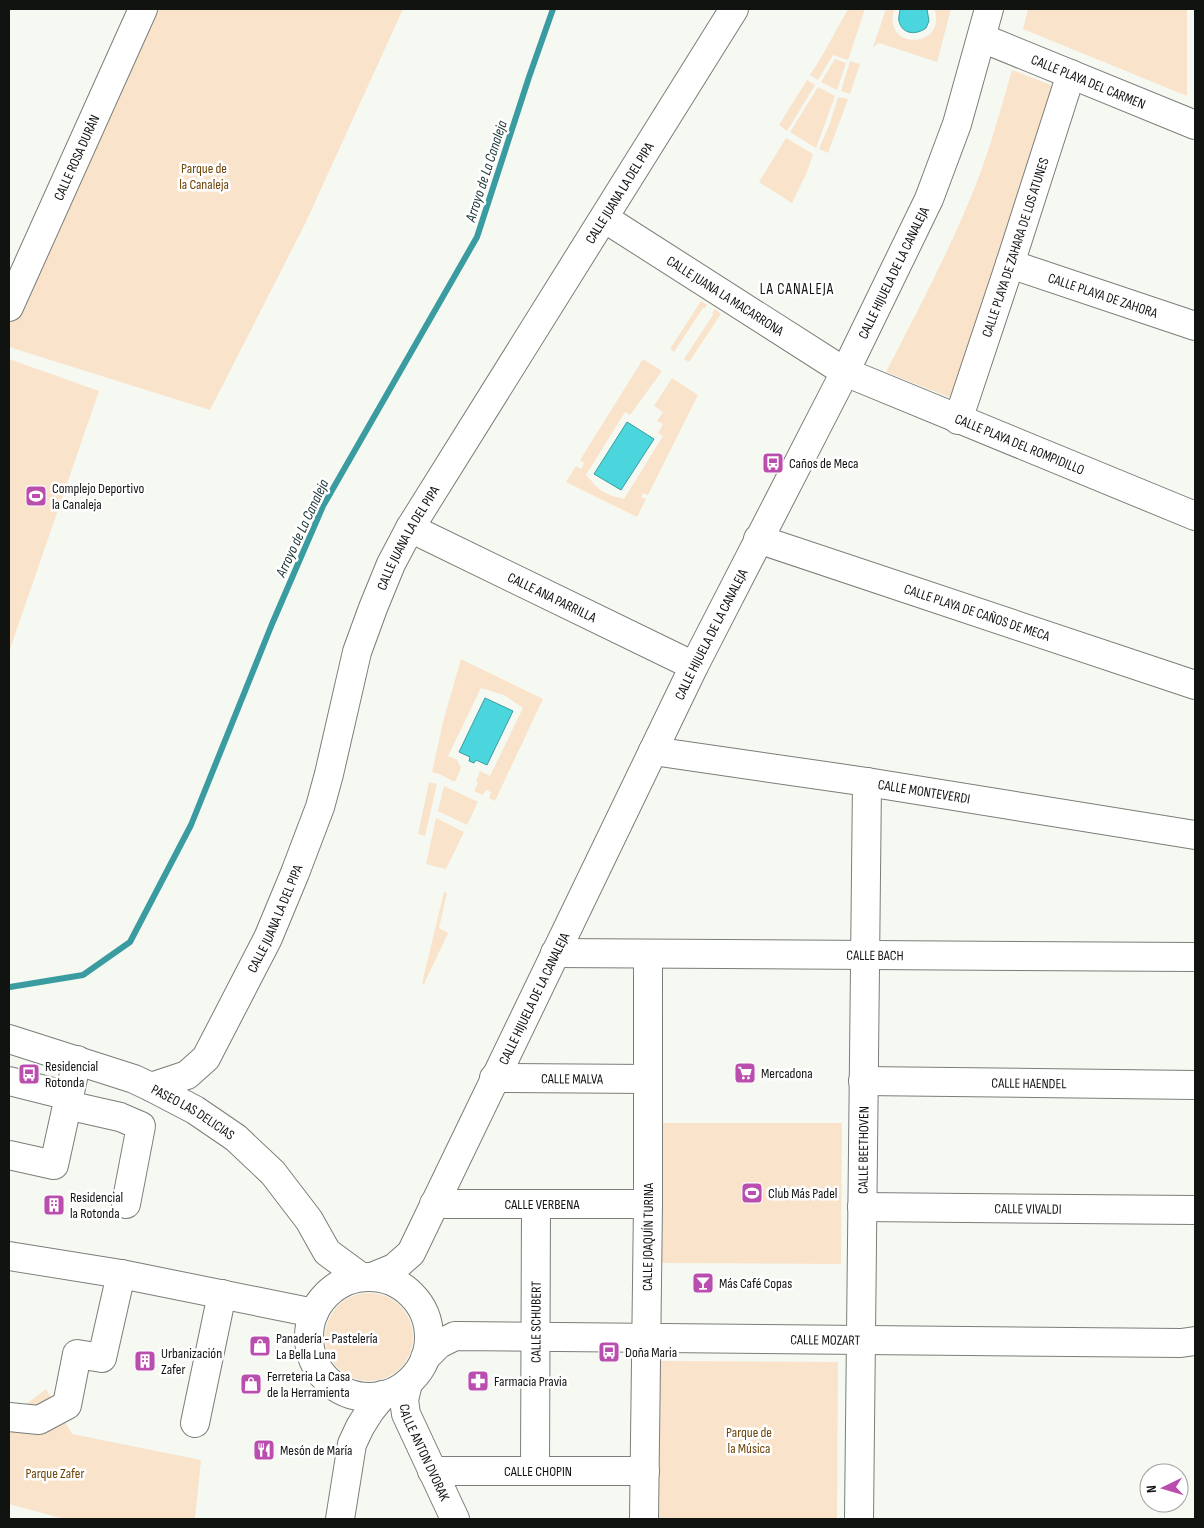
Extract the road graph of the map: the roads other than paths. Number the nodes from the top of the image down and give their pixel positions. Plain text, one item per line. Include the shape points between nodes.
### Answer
1 (143, 9) edge
2 (734, 9) edge
3 (989, 9) edge
4 (982, 38) junction
5 (1071, 74) junction
6 (1195, 125) edge
7 (604, 218) junction
8 (1010, 264) junction
9 (9, 307) edge
10 (1195, 326) edge
11 (845, 372) junction
12 (958, 420) junction
13 (1195, 516) edge
14 (410, 528) junction
15 (758, 539) junction
16 (694, 666) junction
17 (1195, 685) edge
18 (653, 751) junction
19 (867, 782) junction
20 (1195, 835) edge
21 (555, 954) junction
22 (648, 954) junction
23 (865, 955) junction
24 (1195, 957) edge
25 (9, 1039) edge
26 (77, 1060) junction
27 (494, 1078) junction
28 (648, 1079) junction
29 (9, 1080) edge
30 (863, 1081) junction
31 (1195, 1085) edge
32 (152, 1086) junction
33 (68, 1101) junction
34 (9, 1155) edge
35 (126, 1204) dead end
36 (434, 1204) junction
37 (536, 1204) junction
38 (648, 1204) junction
39 (862, 1207) junction
40 (1195, 1210) edge
41 (327, 1252) junction
42 (411, 1253) junction
43 (9, 1256) edge
44 (121, 1274) junction
45 (367, 1277) junction
46 (222, 1294) junction
47 (419, 1305) junction
48 (317, 1308) junction
49 (455, 1336) junction
50 (536, 1337) junction
51 (646, 1338) junction
52 (861, 1340) junction
53 (1195, 1341) edge
54 (425, 1358) junction
55 (325, 1378) junction
56 (408, 1383) junction
57 (383, 1395) junction
58 (9, 1417) edge
59 (195, 1424) dead end
60 (352, 1444) junction
61 (432, 1471) junction
62 (535, 1471) junction
63 (645, 1471) junction
64 (340, 1519) edge
65 (455, 1519) edge
66 (644, 1519) edge
67 (859, 1519) edge

1 - 9 street, CALLE ROSA DURÁN
2 - 7 street, CALLE JUANA LA DEL PIPA
3 - 4 street, CALLE HIJUELA DE LA CANALEJA
4 - 5 street, CALLE PLAYA DEL CARMEN
4 - 11 street, CALLE HIJUELA DE LA CANALEJA via 958,124 929,199
5 - 6 street, CALLE PLAYA DEL CARMEN
5 - 8 street, CALLE PLAYA DE ZAHARA DE LOS ATUNES
7 - 11 street, CALLE JUANA LA MACARRONA
7 - 14 street, CALLE JUANA LA DEL PIPA
8 - 10 street, CALLE PLAYA DE ZAHORA
8 - 12 street, CALLE PLAYA DE ZAHARA DE LOS ATUNES
11 - 12 street, CALLE PLAYA DEL ROMPIDILLO
11 - 15 street, CALLE HIJUELA DE LA CANALEJA
12 - 13 street, CALLE PLAYA DEL ROMPIDILLO
14 - 16 street, CALLE ANA PARRILLA
14 - 32 street, CALLE JUANA LA DEL PIPA via 369,617 357,652 320,807 268,938 206,1058 187,1075
15 - 16 street, CALLE HIJUELA DE LA CANALEJA
15 - 17 street, CALLE PLAYA DE CAÑOS DE MECA
16 - 18 street, CALLE HIJUELA DE LA CANALEJA
18 - 19 street, CALLE MONTEVERDI
18 - 21 street, CALLE HIJUELA DE LA CANALEJA
19 - 20 street, CALLE MONTEVERDI
19 - 23 street, CALLE BEETHOVEN
21 - 22 street, CALLE BACH
21 - 27 street, CALLE HIJUELA DE LA CANALEJA
22 - 23 street, CALLE BACH
22 - 28 street, CALLE JOAQUÍN TURINA
23 - 24 street, CALLE BACH
23 - 30 street, CALLE BEETHOVEN
25 - 26 street, PASEO LAS DELICIAS
26 - 32 street, PASEO LAS DELICIAS
26 - 33 street
27 - 28 street, CALLE MALVA
27 - 36 street, CALLE HIJUELA DE LA CANALEJA
28 - 38 street, CALLE JOAQUÍN TURINA
29 - 33 street
30 - 31 street, CALLE HAENDEL
30 - 39 street, CALLE BEETHOVEN
32 - 41 street, PASEO LAS DELICIAS via 196,1110 236,1138 273,1173 310,1220
33 - 34 street via 54,1165
33 - 35 street via 141,1126
36 - 37 street, CALLE VERBENA
36 - 42 street, CALLE HIJUELA DE LA CANALEJA
37 - 38 street, CALLE VERBENA
37 - 50 street, CALLE SCHUBERT
38 - 51 street, CALLE JOAQUÍN TURINA
39 - 40 street, CALLE VIVALDI
39 - 52 street, CALLE BEETHOVEN
41 - 45 street, PASEO LAS DELICIAS
41 - 48 street via 326,1277
42 - 45 street, CALLE HIJUELA DE LA CANALEJA via 394,1268
42 - 47 street, CALLE HIJUELA DE LA CANALEJA via 409,1276
43 - 44 street
44 - 46 street
44 - 58 street via 102,1358 78,1354 67,1405 39,1420
45 - 47 street via 397,1283
45 - 48 street via 340,1284 325,1295
46 - 48 street
46 - 59 street
47 - 49 street via 439,1328
47 - 54 street via 429,1334
48 - 55 street via 310,1328 310,1346 315,1363
49 - 50 street, CALLE MOZART
49 - 54 street via 439,1344
50 - 51 street, CALLE MOZART
50 - 62 street, CALLE SCHUBERT
51 - 52 street, CALLE MOZART
51 - 63 street, CALLE JOAQUÍN TURINA
52 - 53 street, CALLE MOZART
52 - 67 street, CALLE BEETHOVEN
54 - 56 street
55 - 57 street via 356,1396
55 - 60 street via 346,1422
56 - 57 street
56 - 61 street, CALLE ANTON DVORAK via 404,1400 406,1414
57 - 60 street
60 - 64 street
61 - 62 street, CALLE CHOPIN
61 - 65 street, CALLE ANTON DVORAK
62 - 63 street, CALLE CHOPIN
63 - 66 street, CALLE JOAQUÍN TURINA

